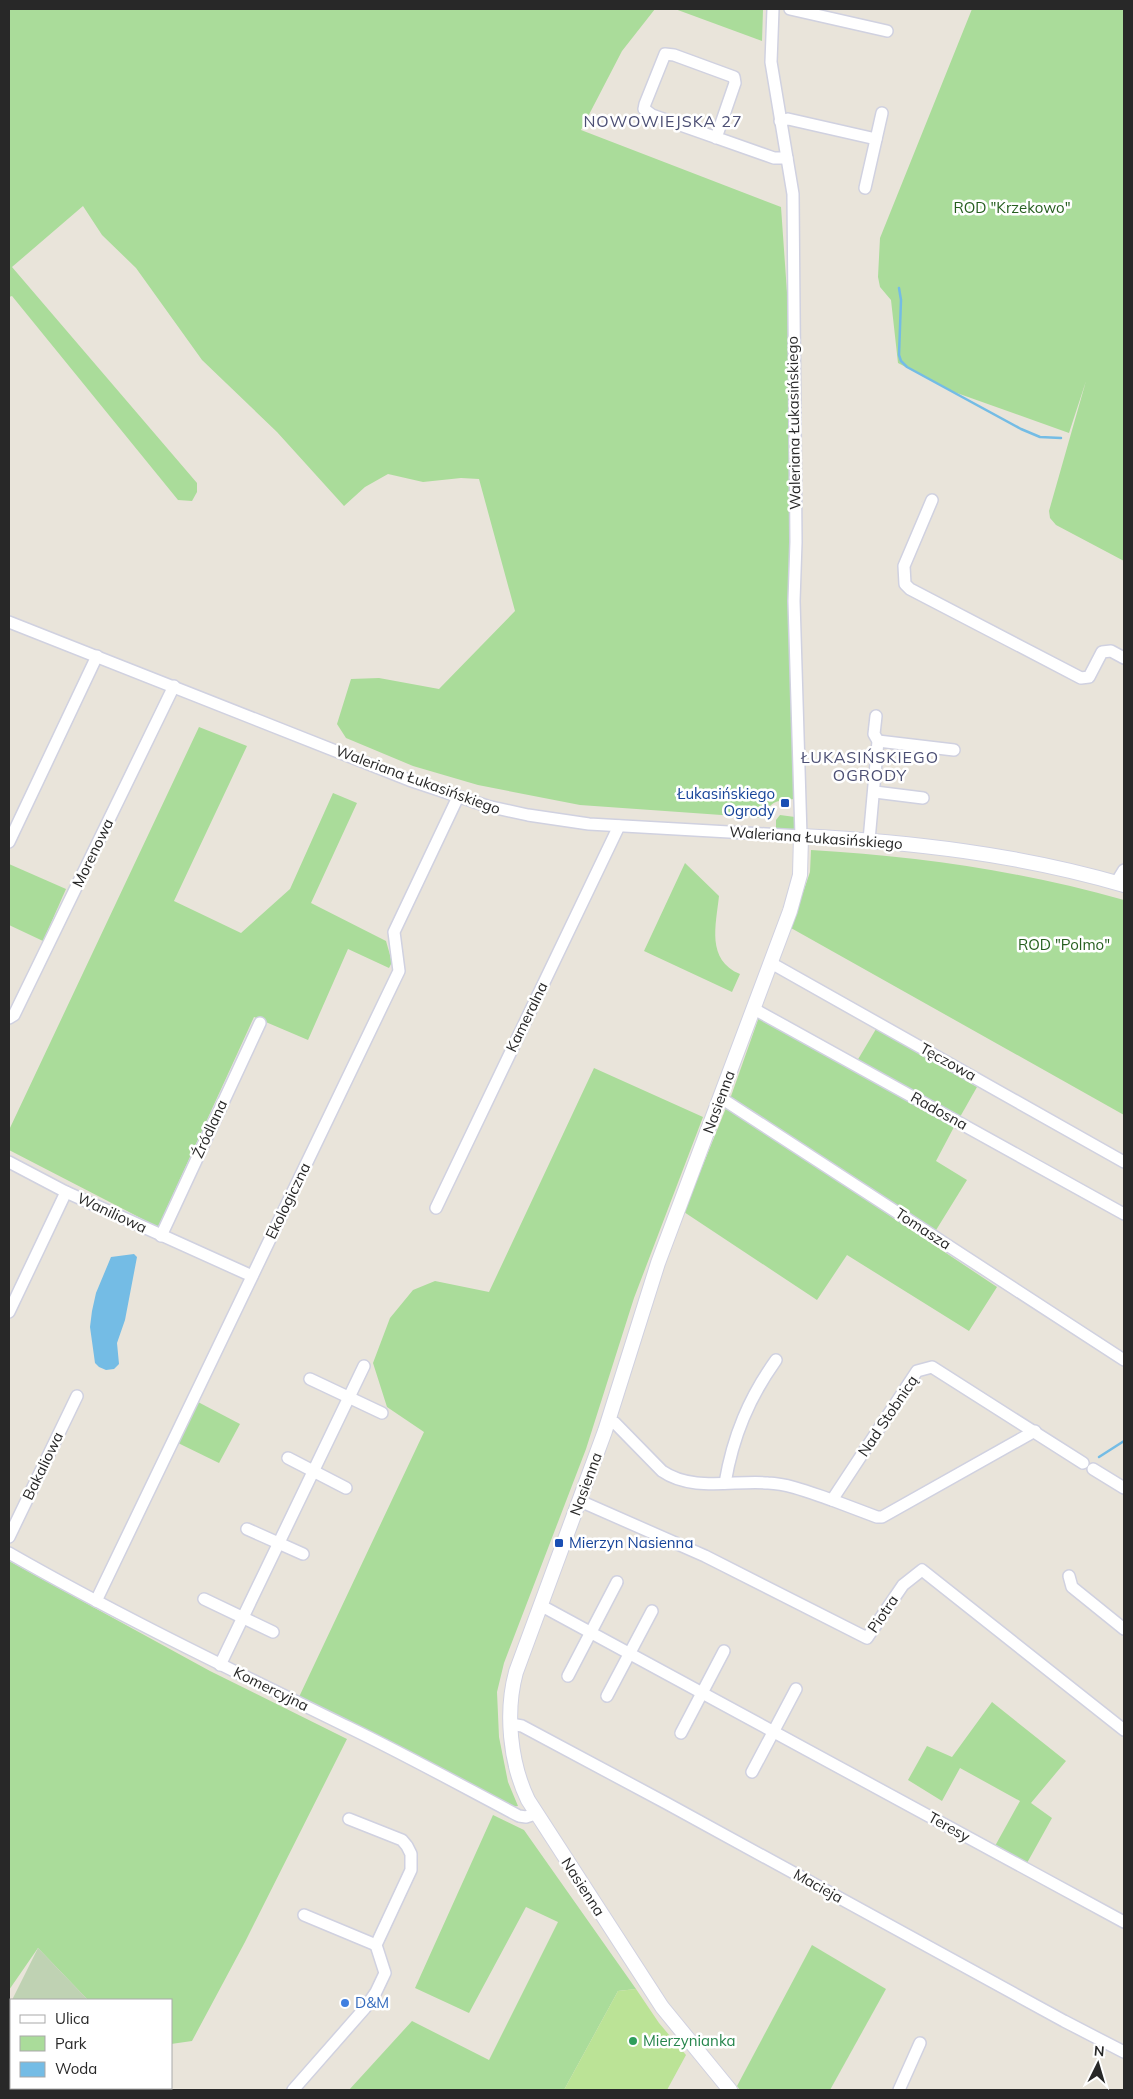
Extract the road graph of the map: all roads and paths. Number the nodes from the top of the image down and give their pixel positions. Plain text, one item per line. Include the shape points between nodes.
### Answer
1 (772, 9) edge
2 (790, 9) edge
3 (887, 30) dead end
4 (882, 112) dead end
5 (780, 121) junction
6 (716, 138) junction
7 (876, 139) junction
8 (786, 158) junction
9 (865, 188) dead end
10 (932, 500) dead end
11 (9, 622) edge
12 (97, 656) junction
13 (1124, 658) edge
14 (174, 686) junction
15 (876, 716) dead end
16 (878, 741) junction
17 (954, 750) dead end
18 (874, 792) junction
19 (458, 797) junction
20 (923, 798) dead end
21 (619, 826) junction
22 (801, 829) junction
23 (869, 840) junction
24 (9, 842) edge
25 (1124, 870) edge
26 (1120, 884) edge
27 (771, 962) junction
28 (754, 1009) junction
29 (9, 1018) edge
30 (260, 1023) dead end
31 (721, 1098) junction
32 (9, 1162) edge
33 (1124, 1162) edge
34 (66, 1192) junction
35 (436, 1208) dead end
36 (1124, 1214) edge
37 (160, 1236) junction
38 (252, 1276) junction
39 (9, 1312) edge
40 (776, 1360) dead end
41 (1124, 1360) edge
42 (364, 1366) dead end
43 (310, 1379) dead end
44 (77, 1396) dead end
45 (349, 1398) junction
46 (382, 1413) dead end
47 (609, 1421) junction
48 (1035, 1431) junction
49 (288, 1458) dead end
50 (313, 1471) junction
51 (725, 1483) junction
52 (346, 1488) dead end
53 (1124, 1488) edge
54 (832, 1500) junction
55 (580, 1502) junction
56 (247, 1530) dead end
57 (9, 1537) edge
58 (278, 1543) junction
59 (9, 1553) edge
60 (303, 1554) dead end
61 (1069, 1576) dead end
62 (617, 1582) dead end
63 (204, 1599) dead end
64 (96, 1601) junction
65 (540, 1605) junction
66 (652, 1611) dead end
67 (243, 1618) junction
68 (1124, 1629) edge
69 (273, 1632) dead end
70 (590, 1632) junction
71 (724, 1651) dead end
72 (630, 1653) junction
73 (220, 1665) junction
74 (568, 1676) dead end
75 (796, 1689) dead end
76 (702, 1692) junction
77 (607, 1696) dead end
78 (511, 1724) junction
79 (1124, 1730) edge
80 (774, 1731) junction
81 (680, 1733) dead end
82 (752, 1772) dead end
83 (535, 1814) junction
84 (349, 1819) dead end
85 (304, 1915) dead end
86 (1124, 1922) edge
87 (376, 1945) junction
88 (920, 2042) dead end
89 (1124, 2052) edge
90 (724, 2088) edge
91 (293, 2090) edge
92 (899, 2090) edge

1 - 5 street, Waleriana Łukasińskiego via 771,62
2 - 3 street
4 - 7 street
5 - 7 street via 788,119
5 - 8 street, Waleriana Łukasińskiego
6 - 6 street via 652,115 644,109 665,54 734,77 735,83
6 - 8 street via 774,158
7 - 9 street
8 - 22 street, Waleriana Łukasińskiego via 793,194 794,601
10 - 13 street via 904,566 906,584 910,589 1081,678 1089,677 1102,652 1111,651
11 - 12 street, Waleriana Łukasińskiego
12 - 14 street, Waleriana Łukasińskiego
12 - 24 street
14 - 19 street, Waleriana Łukasińskiego
14 - 29 street, Morenowa via 14,1015
15 - 16 street via 874,734
16 - 17 street
16 - 18 street
18 - 20 street
18 - 23 street
19 - 21 street, Waleriana Łukasińskiego via 528,815
19 - 38 street, Ekologiczna via 394,932 399,971
21 - 22 street, Waleriana Łukasińskiego
21 - 35 street, Kameralna
22 - 23 street, Waleriana Łukasińskiego
22 - 27 street, Nasienna via 801,863 796,890
23 - 26 street, Waleriana Łukasińskiego via 970,851 1060,868
25 - 26 street, Waleriana Łukasińskiego
27 - 28 street, Nasienna
27 - 33 street, Tęczowa
28 - 31 street, Nasienna
28 - 36 street, Radosna
30 - 37 street, Źródlana
31 - 41 street, Tomasza
31 - 47 street, Nasienna via 653,1279
32 - 34 street
34 - 37 street, Waniliowa
34 - 39 street, Waniliowa
37 - 38 street, Waniliowa
38 - 64 street, Ekologiczna
40 - 51 street via 744,1413
42 - 45 street
43 - 45 street
44 - 57 street, Bakaliowa
45 - 46 street
45 - 50 street
47 - 51 street via 615,1423 670,1476 684,1481
47 - 55 street, Nasienna
48 - 53 street, Nad Stobnicą
48 - 54 street via 882,1517
48 - 54 street, Nad Stobnicą via 932,1367 917,1372
49 - 50 street
50 - 52 street
50 - 58 street
51 - 54 street via 790,1486
55 - 65 street, Nasienna
55 - 79 street, Piotra via 705,1556 867,1638 903,1585 922,1570
56 - 58 street
58 - 60 street
58 - 67 street
59 - 64 street, Komercyjna
61 - 68 street via 1072,1587
62 - 70 street
63 - 67 street
64 - 73 street, Komercyjna
65 - 70 street, Teresy
65 - 78 street, Nasienna via 514,1676
66 - 72 street
67 - 69 street
67 - 73 street
70 - 72 street, Teresy
70 - 74 street
71 - 76 street
72 - 76 street, Teresy
72 - 77 street
73 - 83 street, Komercyjna via 519,1816
75 - 80 street
76 - 80 street, Teresy
76 - 81 street
78 - 83 street, Nasienna via 519,1777
78 - 89 street, Macieja via 522,1726 666,1803
80 - 82 street
80 - 86 street, Teresy
83 - 90 street, Nasienna via 662,2007
84 - 87 street via 402,1840 410,1854 411,1870
85 - 87 street
87 - 91 street via 385,1972 381,1983 364,2008
88 - 92 street

